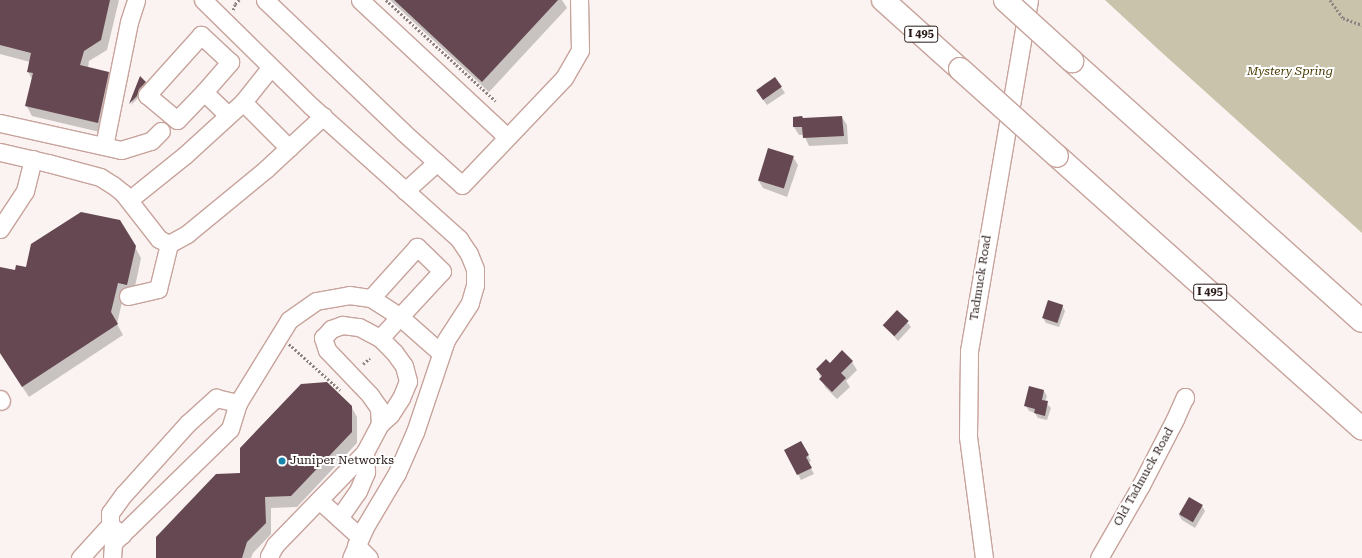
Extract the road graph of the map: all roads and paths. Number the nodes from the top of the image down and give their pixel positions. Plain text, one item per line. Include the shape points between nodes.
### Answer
1 (136, 0) edge
2 (265, 0) edge
3 (360, 0) edge
4 (386, 0) edge
5 (579, 0) edge
6 (883, 0) edge
7 (1005, 0) edge
8 (1029, 0) edge
9 (1330, 0) edge
10 (211, 3) edge
11 (1362, 25) edge
12 (270, 68) junction
13 (204, 92) junction
14 (496, 101) dead end
15 (243, 102) junction
16 (228, 116) junction
17 (323, 116) junction
18 (0, 124) edge
19 (161, 130) dead end
20 (508, 137) junction
21 (104, 146) junction
22 (289, 148) junction
23 (0, 152) edge
24 (33, 159) junction
25 (437, 162) junction
26 (405, 191) junction
27 (129, 200) junction
28 (0, 229) edge
29 (169, 244) junction
30 (128, 296) dead end
31 (371, 298) junction
32 (400, 316) junction
33 (1362, 322) edge
34 (280, 336) junction
35 (380, 338) junction
36 (441, 353) junction
37 (370, 358) dead end
38 (363, 364) dead end
39 (340, 390) dead end
40 (1185, 398) dead end
41 (238, 403) junction
42 (380, 424) junction
43 (1362, 429) edge
44 (365, 452) junction
45 (319, 500) junction
46 (339, 518) junction
47 (116, 530) junction
48 (356, 546) edge
49 (80, 558) edge
50 (112, 558) edge
51 (270, 558) edge
52 (369, 558) edge
53 (984, 558) edge
54 (1099, 558) edge

1 - 21 street via 129,22
2 - 25 street
3 - 20 street
4 - 14 path
5 - 20 street via 580,50 564,78
6 - 43 highway, I 495, bridge
7 - 33 highway, bridge
8 - 53 street, Tadmuck Road via 969,350 968,436
9 - 11 path via 1343,18
10 - 12 street
12 - 15 street
12 - 17 street
13 - 13 street via 177,120 148,95 201,35 230,62
13 - 16 street
15 - 16 street
15 - 22 street
16 - 27 street
17 - 22 street
17 - 26 street
18 - 21 street
19 - 21 street via 151,141 121,150
20 - 25 street via 462,185
22 - 29 street via 187,234
23 - 24 street
24 - 27 street via 100,178 113,184
24 - 28 street via 25,191
25 - 26 street
26 - 36 street via 458,239 469,254 475,269 475,285 470,303 446,340
27 - 29 street via 159,239
29 - 30 street via 158,289
31 - 32 street
31 - 32 street via 417,246 442,271
31 - 34 street via 349,295 316,301 289,320
32 - 35 street
32 - 36 street
34 - 39 path
34 - 41 street
35 - 42 street via 404,366 408,381 401,398
35 - 42 street via 359,327 342,326 331,329 323,338 327,350 379,408
36 - 48 street via 417,426 400,466
37 - 38 path
40 - 54 street, Old Tadmuck Road via 1141,485
41 - 47 street via 230,429
41 - 47 street via 216,398 188,423 110,513
42 - 44 street
44 - 45 street
44 - 46 street via 366,472 358,491
45 - 46 street
45 - 51 street via 276,545
46 - 48 street
47 - 49 street
47 - 50 street
48 - 52 street

